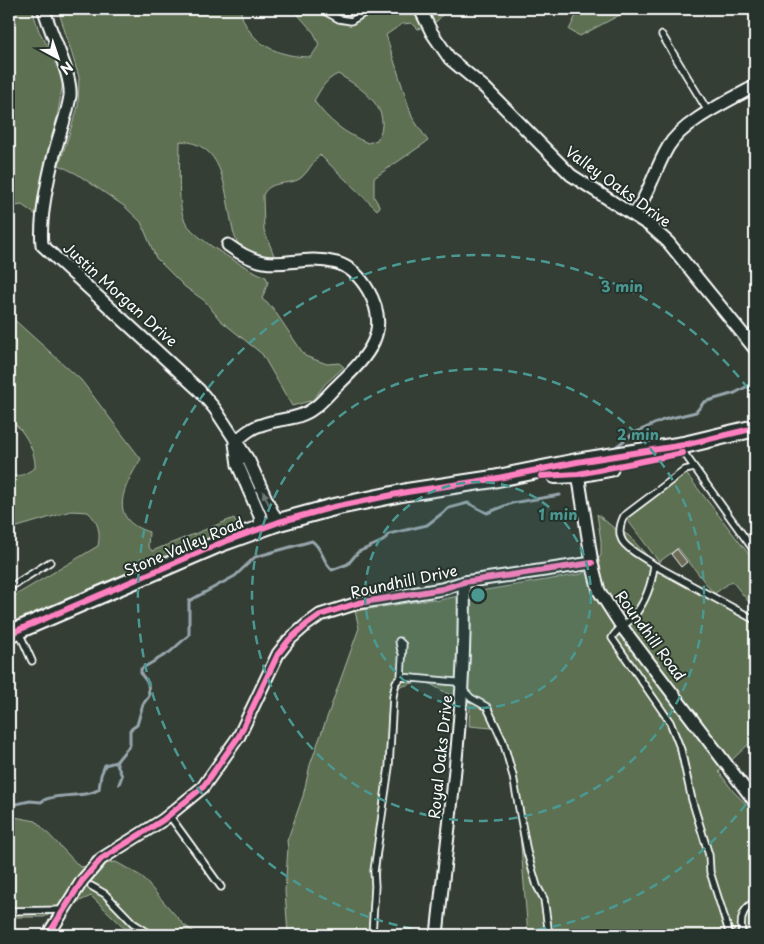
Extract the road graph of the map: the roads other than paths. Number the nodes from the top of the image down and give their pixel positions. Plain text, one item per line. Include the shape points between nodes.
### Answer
1 (44, 9) edge
2 (321, 9) edge
3 (371, 9) edge
4 (420, 9) edge
5 (662, 35) dead end
6 (755, 86) edge
7 (709, 114) junction
8 (634, 216) junction
9 (228, 245) dead end
10 (751, 334) edge
11 (755, 349) edge
12 (755, 428) edge
13 (235, 442) junction
14 (684, 453) junction
15 (578, 468) junction
16 (694, 468) junction
17 (279, 522) junction
18 (261, 528) junction
19 (755, 552) edge
20 (50, 562) dead end
21 (592, 563) junction
22 (654, 565) junction
23 (464, 582) junction
24 (9, 588) edge
25 (755, 620) edge
26 (622, 627) junction
27 (14, 632) edge
28 (401, 651) dead end
29 (32, 661) dead end
30 (401, 677) junction
31 (463, 690) junction
32 (755, 802) edge
33 (169, 815) junction
34 (91, 886) dead end
35 (221, 887) dead end
36 (755, 900) edge
37 (64, 910) junction
38 (9, 911) edge
39 (48, 935) edge
40 (152, 935) edge
41 (372, 935) edge
42 (437, 935) edge
43 (549, 935) edge
44 (730, 935) edge
45 (742, 935) edge

1 - 13 street, Justin Morgan Drive via 67,74 70,94 40,227 42,245 182,372 215,409
2 - 3 lane via 339,19 351,21
4 - 8 street, Valley Oaks Drive via 432,33 463,72 485,88 571,175
5 - 7 lane
6 - 7 street
7 - 8 street via 683,130 669,146
8 - 10 street, Valley Oaks Drive via 668,242
9 - 13 street via 244,257 260,263 322,260 339,264 363,281 374,298 378,313 374,344 359,365 315,408 302,416 262,424 248,430
10 - 11 street, Valley Oaks Drive
12 - 14 street, Stone Valley Road via 734,439
12 - 15 street, Stone Valley Road
17 -> 13 street, Justin Morgan Drive via 249,461
13 - 18 street via 238,465 260,516
14 - 15 street, Stone Valley Road
14 - 16 lane
15 - 17 street, Stone Valley Road via 407,492
15 - 21 street, Roundhill Road
16 - 19 lane
16 - 22 lane via 685,470 622,520 618,537
17 - 18 street, Stone Valley Road
18 - 27 street, Stone Valley Road
20 - 24 lane
21 - 23 street, Roundhill Drive
21 - 26 street, Roundhill Road via 599,590
22 - 25 lane
22 - 26 lane via 642,603
23 - 31 street, Royal Oaks Drive
23 - 33 street, Roundhill Drive via 336,609 306,625 278,654 240,736 221,765 202,787
26 - 32 street, Roundhill Road
26 - 44 lane via 614,635 614,642 670,722 681,750 709,855 710,872
27 - 29 lane
28 - 30 lane
30 - 31 lane via 456,682
30 - 41 lane via 396,682 393,696 389,767 374,871
31 - 42 street, Royal Oaks Drive
31 - 43 lane via 487,707 503,741 527,852 544,899
33 - 35 lane
33 - 37 street, Roundhill Drive via 101,859
34 - 40 lane via 105,894 133,923
36 - 45 lane via 747,906 740,920
37 - 38 lane
37 - 39 street, Roundhill Drive

